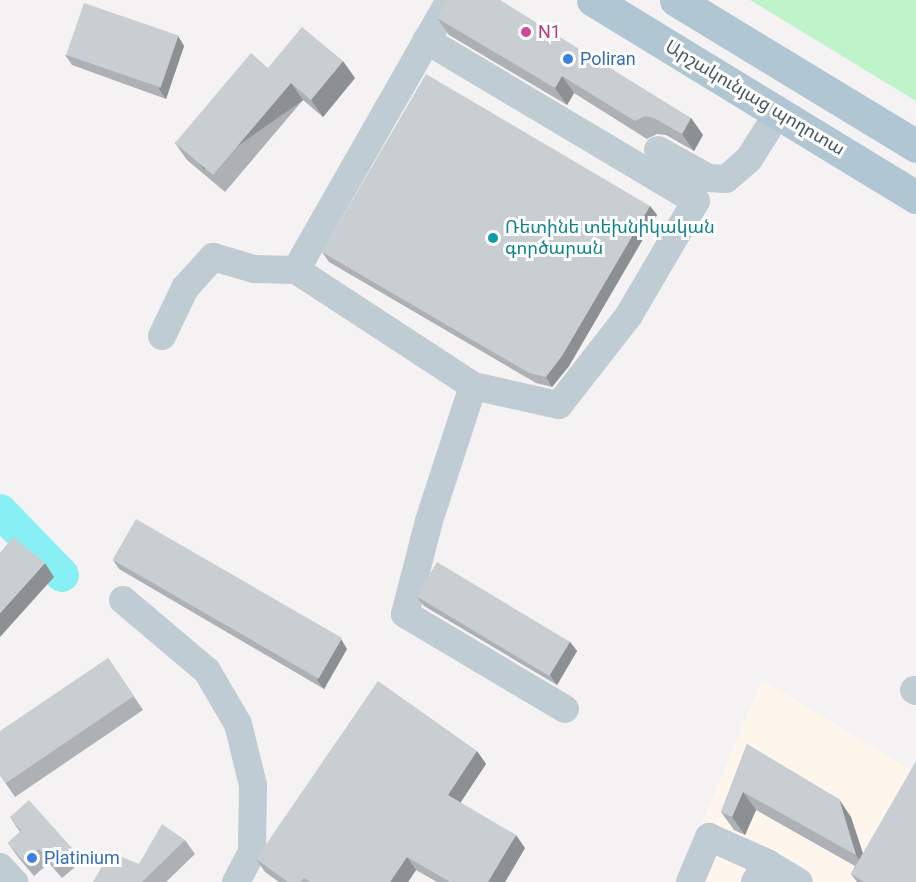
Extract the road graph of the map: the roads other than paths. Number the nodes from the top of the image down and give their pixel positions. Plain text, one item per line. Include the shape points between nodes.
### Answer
1 (450, 0) edge
2 (593, 0) edge
3 (676, 0) edge
4 (426, 40) junction
5 (778, 112) junction
6 (916, 146) edge
7 (658, 150) dead end
8 (916, 196) edge
9 (296, 270) junction
10 (162, 336) dead end
11 (473, 386) junction
12 (123, 600) dead end
13 (565, 709) dead end
14 (0, 867) edge
15 (761, 872) edge
16 (14, 882) edge
17 (236, 882) edge
18 (690, 882) edge
19 (799, 882) edge

1 - 4 street
2 - 5 main road, Արշակունյաց պողոտա
3 - 6 main road
4 - 9 street
4 - 11 street via 696,201 629,315 559,405
5 - 7 street via 749,159 726,178 708,178
5 - 8 main road, Արշակունյաց պողոտա
9 - 10 street via 254,269 213,257 185,288
9 - 11 street
11 - 13 street via 405,614
12 - 17 street via 207,672 238,724 253,785 252,852
14 - 16 street
15 - 18 street via 709,837
15 - 19 street

